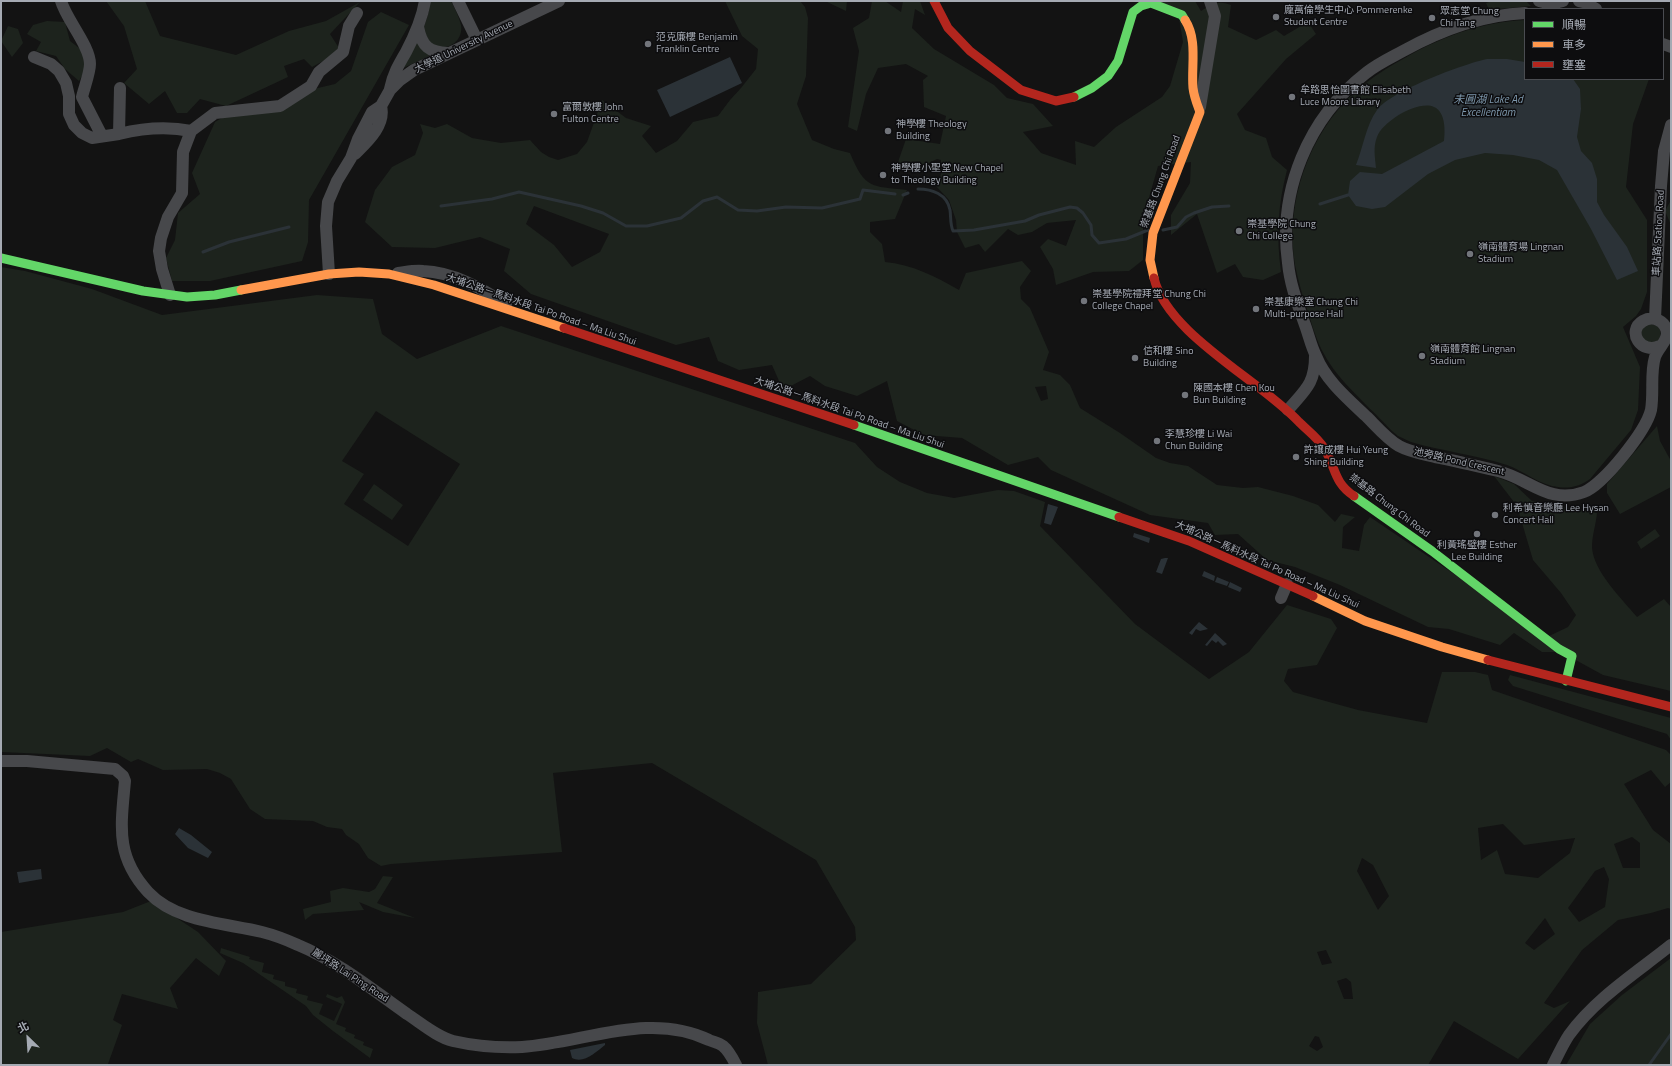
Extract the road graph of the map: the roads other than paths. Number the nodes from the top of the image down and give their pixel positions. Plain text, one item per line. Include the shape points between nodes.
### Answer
1 (61, 1) edge
2 (424, 1) edge
3 (458, 1) edge
4 (559, 1) edge
5 (934, 1) edge
6 (1210, 1) edge
7 (1539, 1) edge
8 (1563, 1) edge
9 (1579, 1) edge
10 (1594, 8) edge
11 (357, 12) dead end
12 (1524, 13) edge
13 (418, 27) junction
14 (477, 40) junction
15 (448, 53) junction
16 (34, 57) dead end
17 (120, 88) dead end
18 (390, 90) junction
19 (1200, 112) junction
20 (1671, 125) edge
21 (191, 131) junction
22 (119, 134) junction
23 (102, 136) junction
24 (1, 258) edge
25 (329, 274) junction
26 (389, 274) joint
27 (170, 296) junction
28 (528, 318) joint
29 (1655, 318) junction
30 (1660, 346) junction
31 (1316, 356) junction
32 (1310, 385) junction
33 (1334, 385) junction
34 (1288, 410) junction
35 (1287, 584) junction
36 (1281, 598) dead end
37 (1566, 681) junction
38 (1671, 706) edge
39 (1, 761) edge
40 (27, 761) junction
41 (1, 766) edge
42 (1671, 945) edge
43 (736, 1065) edge
44 (1553, 1065) edge

1 - 23 street via 85,46 90,63 82,97
2 - 13 street
3 - 14 street
4 - 14 street, 大學道 University Avenue
5 - 19 main road via 948,28 989,67 1021,90 1056,101 1088,91 1112,71 1122,49 1132,15 1138,8 1151,3 1181,13 1192,40 1193,93
6 - 19 street via 1215,22
7 - 8 street via 1551,4
9 - 10 street
11 - 21 street via 349,26 343,52 319,72 311,86 280,106 215,113
12 - 31 street, 池旁路 Pond Crescent via 1482,19 1450,29 1418,42 1384,61 1366,73 1334,103 1314,133 1293,179 1286,222 1286,244 1292,287
13 - 15 street via 424,45 438,53
13 - 18 street via 395,70
14 - 15 street, 大學道 University Avenue
15 - 18 street, 大學道 University Avenue via 414,70
16 - 23 street via 51,64 59,71 66,83 69,114 74,125 92,138
17 - 22 street
18 - 25 street, 大學道 University Avenue via 381,106 372,112 368,119 328,202 326,226
19 - 34 main road, 崇基路 Chung Chi Road via 1153,233 1150,252 1153,277 1164,301 1183,325
20 - 29 street, 車站路 Station Road via 1664,151 1661,186
21 - 22 street via 172,127
21 - 27 street via 183,152 182,193 168,217 159,251
22 - 23 street
24 - 27 main road
25 - 26 main road
25 - 27 main road via 215,295
26 - 28 street via 421,270 438,272 480,287
28 - 35 main road, 大埔公路－馬料水段 Tai Po Road – Ma Liu Shui via 1082,503 1189,542
29 - 30 street via 1663,323 1667,333
29 - 30 street via 1646,319 1639,325 1636,334 1639,343 1647,348
30 - 33 street, 池旁路 Pond Crescent via 1654,363 1652,401 1642,431 1604,478 1593,488 1575,495 1555,495 1536,489 1502,472 1408,450 1390,439
31 - 32 street
31 - 33 street, 池旁路 Pond Crescent
32 - 33 street via 1323,382
32 - 34 street
34 - 37 main road, 崇基路 Chung Chi Road via 1324,448 1339,483 1349,493 1432,552 1558,650 1572,656
35 - 36 street
35 - 37 main road, 大埔公路－馬料水段 Tai Po Road – Ma Liu Shui via 1365,620 1442,647
37 - 38 main road, 大埔公路－馬料水段 Tai Po Road – Ma Liu Shui
39 - 40 street, 麗坪路 Lai Ping Road
40 - 41 street, 麗坪路 Lai Ping Road
40 - 43 street, 麗坪路 Lai Ping Road via 115,769 119,772 125,782 122,838 128,861 150,894 168,908 192,917 264,932 297,944 324,957 431,1030 452,1041 492,1047 522,1047 628,1029 676,1029 694,1033 724,1047
42 - 44 street via 1592,1009 1569,1035

